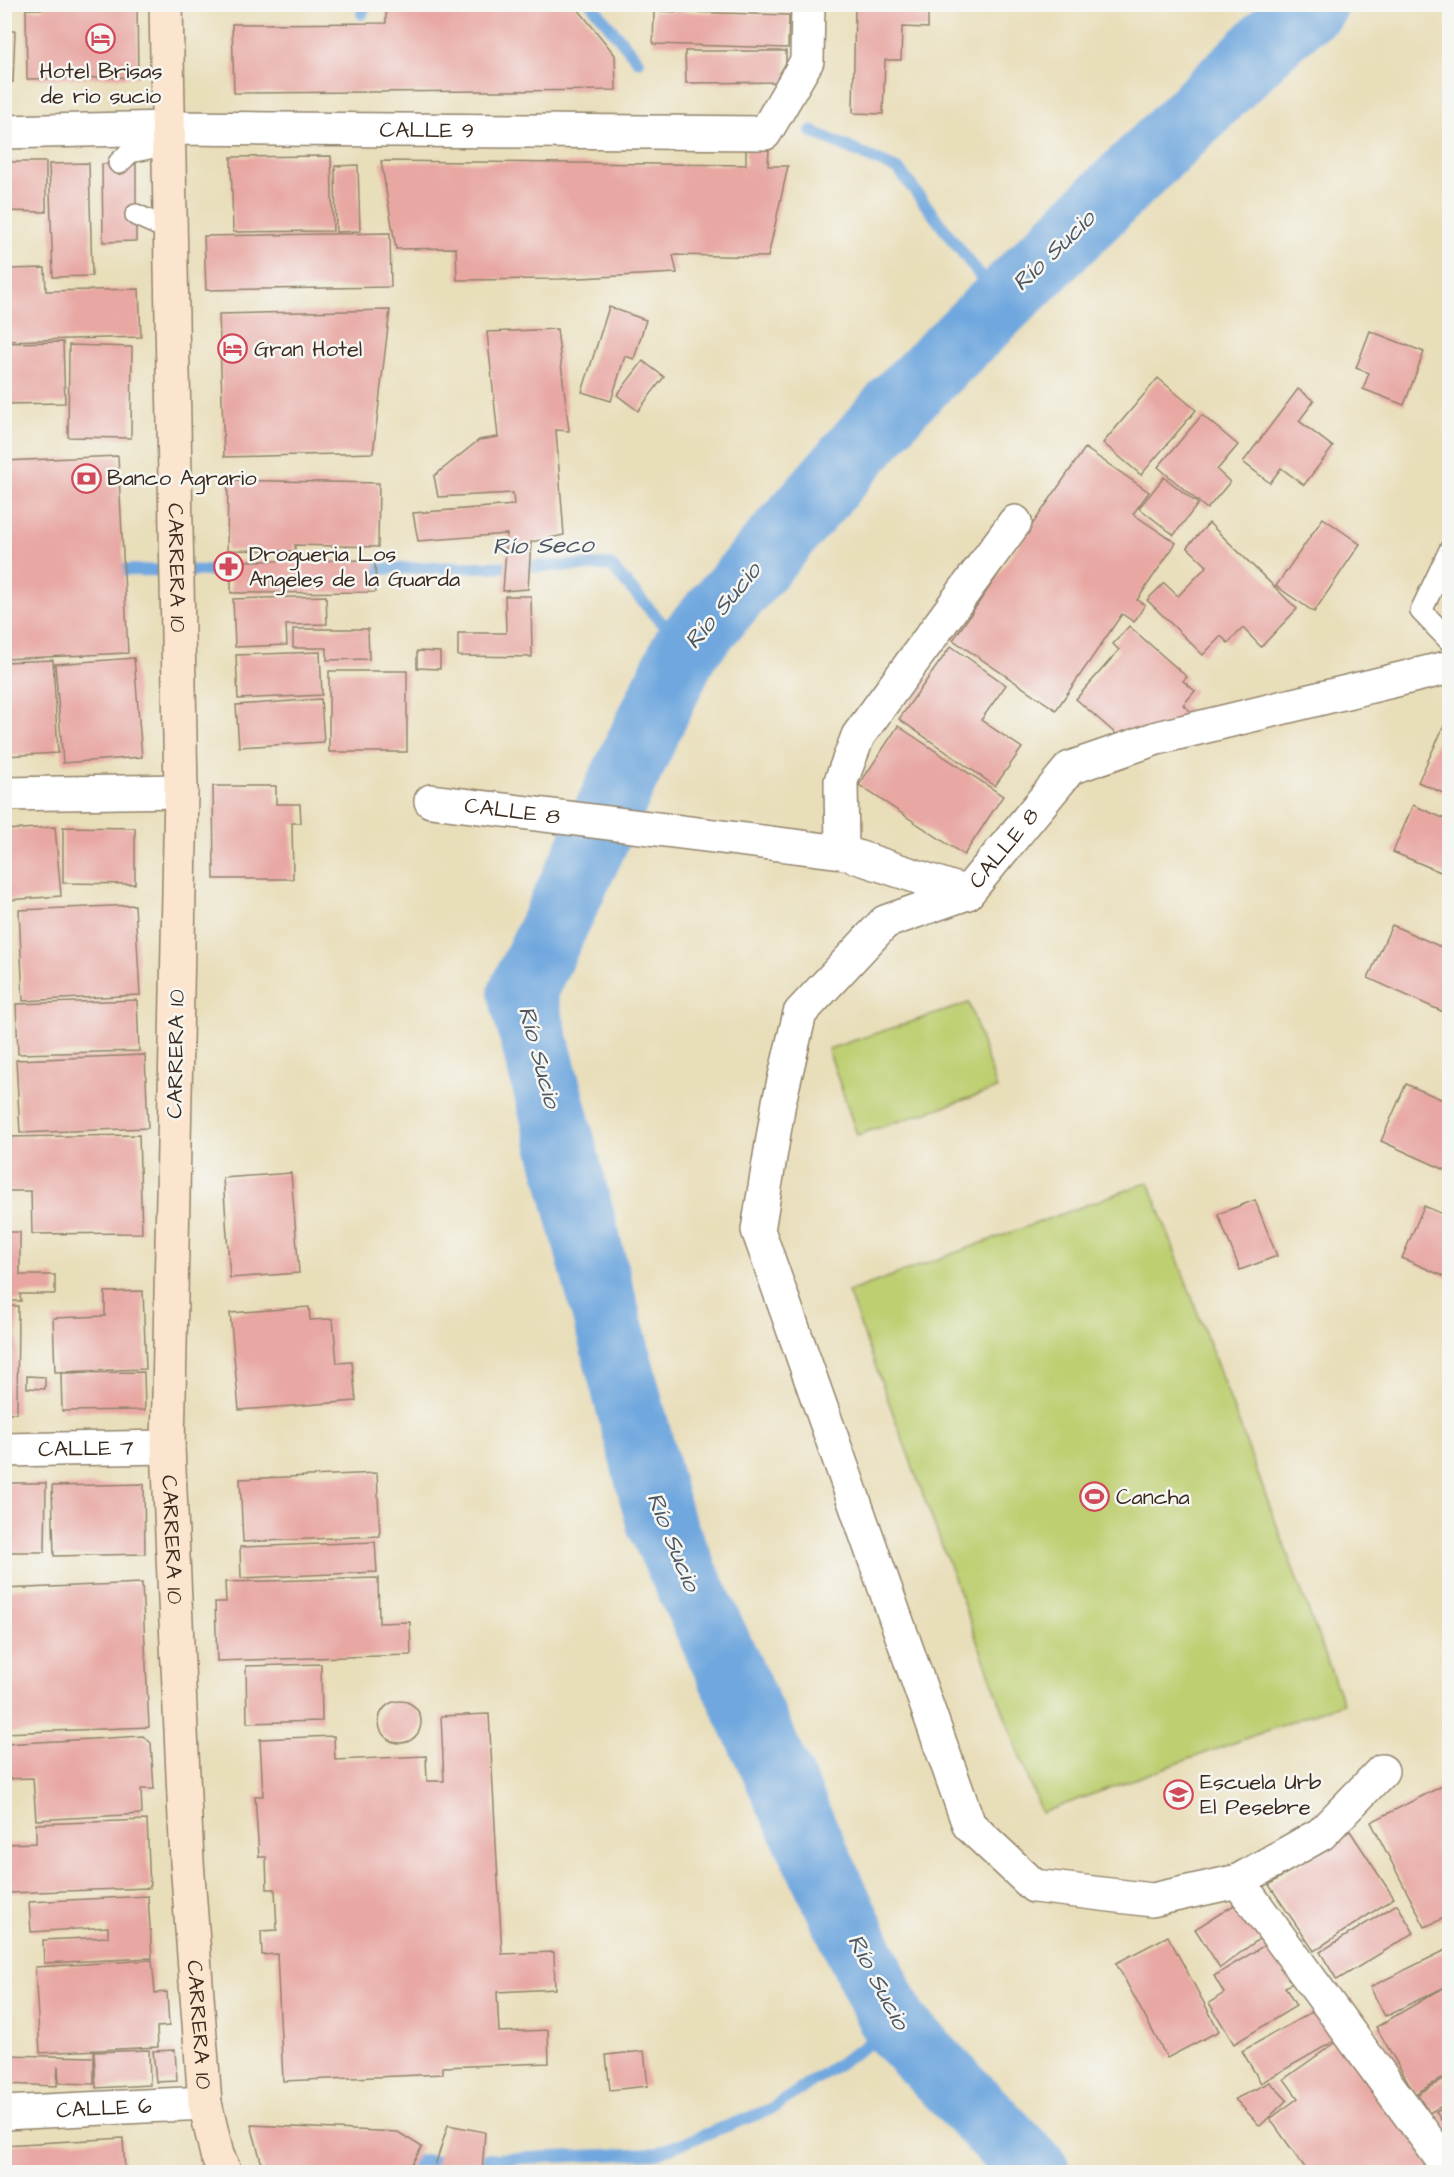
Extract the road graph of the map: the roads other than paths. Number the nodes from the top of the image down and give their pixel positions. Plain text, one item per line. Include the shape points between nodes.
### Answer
1 (166, 4) edge
2 (808, 4) edge
3 (4, 132) edge
4 (169, 136) junction
5 (136, 215) dead end
6 (170, 230) junction
7 (1015, 522) dead end
8 (1449, 550) edge
9 (1449, 641) edge
10 (1449, 667) edge
11 (181, 791) junction
12 (4, 794) edge
13 (431, 801) dead end
14 (842, 852) junction
15 (967, 893) junction
16 (168, 1447) junction
17 (4, 1450) edge
18 (1382, 1771) dead end
19 (1238, 1881) junction
20 (204, 2103) junction
21 (4, 2113) edge
22 (1449, 2170) edge
23 (225, 2172) edge

1 - 4 main road, CARRERA 10
2 - 4 street, CALLE 9 via 807,61 765,133
3 - 4 street, CALLE 9 via 110,129
4 - 6 main road, CARRERA 10
5 - 6 lane
6 - 11 main road, CARRERA 10
7 - 14 street via 858,736 841,781
8 - 9 lane via 1421,611
10 - 15 street, CALLE 8 via 1157,738 1070,768
11 - 12 street
11 - 16 main road, CARRERA 10
13 - 14 street, CALLE 8
14 - 15 street, CALLE 8
15 - 19 street via 885,922 800,1012 779,1102 758,1230 969,1825 1034,1886 1152,1900
16 - 17 street, CALLE 7
16 - 20 main road, CARRERA 10 via 187,1862
18 - 19 street via 1321,1834
19 - 22 street
20 - 21 street, CALLE 6
20 - 23 main road, CARRERA 10

